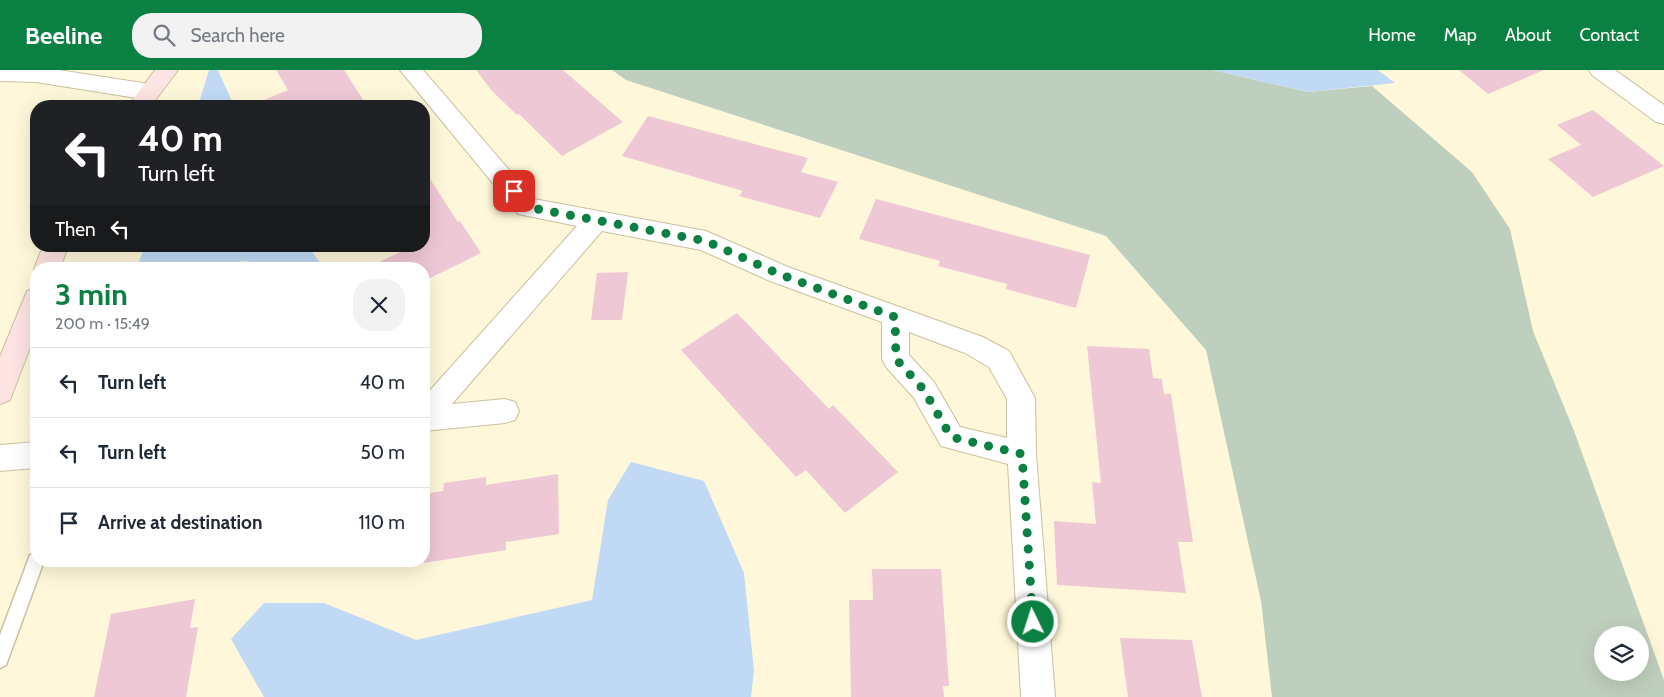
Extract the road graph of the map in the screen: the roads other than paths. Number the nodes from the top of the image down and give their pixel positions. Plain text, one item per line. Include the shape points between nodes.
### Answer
1 (167, 70) edge
2 (411, 70) edge
3 (1600, 70) edge
4 (0, 74) edge
5 (144, 99) edge
6 (1664, 116) edge
7 (597, 220) junction
8 (30, 314) edge
9 (895, 317) junction
10 (0, 392) edge
11 (430, 410) edge
12 (505, 411) dead end
13 (430, 417) edge
14 (1022, 454) junction
15 (30, 456) edge
16 (0, 458) edge
17 (34, 567) edge
18 (0, 659) edge
19 (1038, 697) edge

1 - 5 street
2 - 7 street via 527,207
3 - 6 street
4 - 5 street via 36,74
7 - 9 street via 706,241 779,274
7 - 11 street
8 - 10 street
9 - 14 street via 896,359 924,390 951,437
9 - 14 street via 974,345 999,359 1021,398
12 - 13 street
14 - 19 street
15 - 16 street
17 - 18 lane

